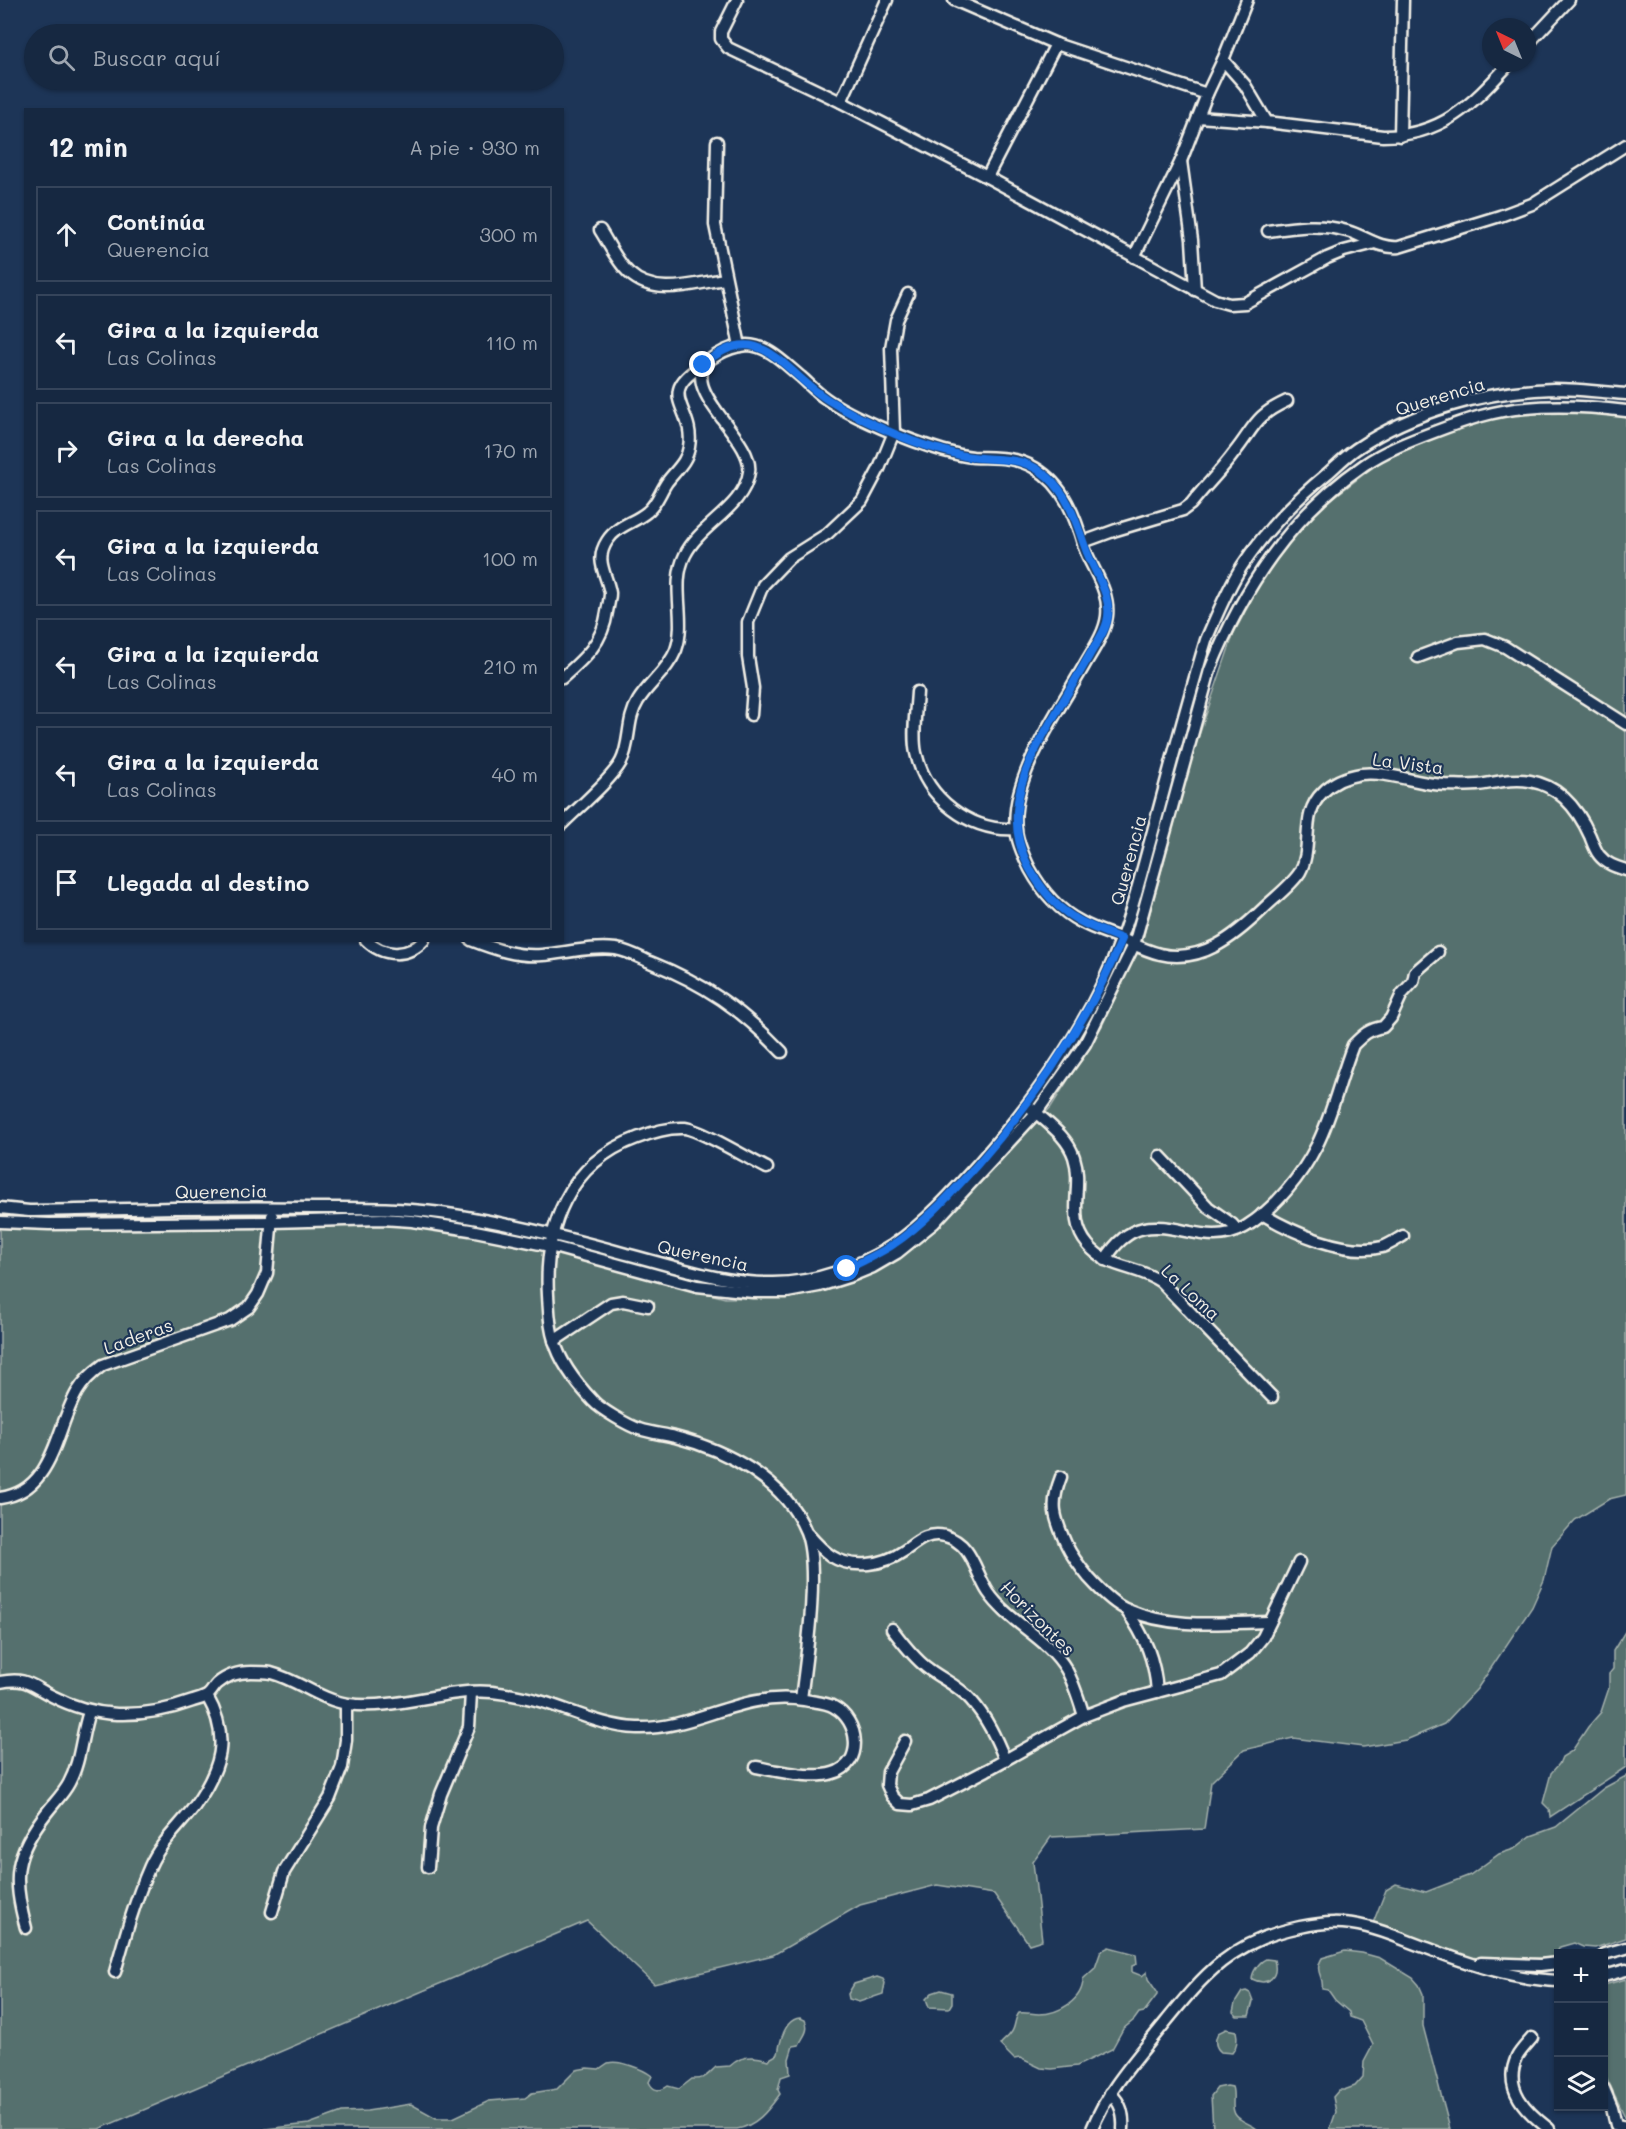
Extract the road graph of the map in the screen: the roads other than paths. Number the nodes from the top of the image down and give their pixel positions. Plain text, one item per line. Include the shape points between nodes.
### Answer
1 (737, 0) edge
2 (887, 0) edge
3 (954, 0) edge
4 (1247, 0) edge
5 (1403, 0) edge
6 (1569, 0) edge
7 (1536, 35) edge
8 (1056, 44) junction
9 (1223, 60) junction
10 (1501, 72) edge
11 (1206, 94) junction
12 (841, 102) junction
13 (1198, 117) junction
14 (1267, 122) junction
15 (1400, 136) junction
16 (717, 142) dead end
17 (1626, 145) edge
18 (1181, 161) junction
19 (987, 177) junction
20 (600, 230) dead end
21 (1268, 231) dead end
22 (1375, 243) junction
23 (1134, 257) junction
24 (725, 279) junction
25 (1195, 290) junction
26 (908, 294) dead end
27 (740, 346) junction
28 (703, 365) junction
29 (1610, 393) junction
30 (1626, 394) edge
31 (1287, 401) dead end
32 (1460, 403) junction
33 (1609, 409) junction
34 (1626, 411) edge
35 (1466, 420) junction
36 (894, 432) junction
37 (1083, 542) junction
38 (1418, 657) dead end
39 (564, 676) edge
40 (917, 692) dead end
41 (751, 715) dead end
42 (1626, 724) edge
43 (1181, 750) junction
44 (564, 822) edge
45 (1016, 829) junction
46 (1626, 870) edge
47 (1122, 939) junction
48 (369, 942) edge
49 (422, 942) edge
50 (476, 942) edge
51 (1134, 945) junction
52 (1438, 952) dead end
53 (1099, 1019) junction
54 (1072, 1039) junction
55 (782, 1052) dead end
56 (1027, 1105) junction
57 (1036, 1113) junction
58 (1160, 1156) dead end
59 (766, 1168) dead end
60 (272, 1207) junction
61 (0, 1208) edge
62 (1262, 1214) junction
63 (0, 1222) edge
64 (272, 1222) junction
65 (1237, 1230) junction
66 (552, 1234) junction
67 (1403, 1236) dead end
68 (550, 1246) junction
69 (1105, 1260) junction
70 (648, 1306) dead end
71 (554, 1341) junction
72 (1272, 1397) dead end
73 (1061, 1477) dead end
74 (0, 1498) edge
75 (806, 1532) junction
76 (1299, 1562) dead end
77 (1126, 1610) junction
78 (1270, 1623) junction
79 (892, 1629) dead end
80 (0, 1682) edge
81 (1157, 1692) junction
82 (471, 1693) junction
83 (207, 1696) junction
84 (801, 1699) junction
85 (346, 1704) junction
86 (89, 1712) junction
87 (1084, 1716) junction
88 (904, 1741) dead end
89 (1005, 1760) junction
90 (756, 1767) dead end
91 (428, 1867) dead end
92 (272, 1912) dead end
93 (26, 1928) dead end
94 (1626, 1948) edge
95 (1608, 1953) edge
96 (1472, 1963) junction
97 (1554, 1963) edge
98 (1626, 1970) edge
99 (115, 1972) dead end
100 (1608, 1975) edge
101 (1554, 1981) edge
102 (1532, 2038) dead end
103 (1110, 2093) junction
104 (1608, 2099) edge
105 (1618, 2127) edge
106 (1092, 2129) edge
107 (1123, 2129) edge
108 (1549, 2129) edge

1 - 12 street via 721,32 723,44
2 - 12 street
3 - 8 street
4 - 9 street
5 - 15 street
6 - 7 street
8 - 11 street
8 - 19 street
9 - 11 street
9 - 14 street via 1245,85
10 - 15 street via 1455,116
11 - 13 street
12 - 19 street
13 - 14 street
13 - 18 street
14 - 15 street
16 - 24 street via 715,225
17 - 22 street via 1532,204 1399,247
18 - 23 street
18 - 25 street
19 - 23 street
20 - 24 street via 630,274 649,285 674,288
21 - 22 street via 1325,226 1361,235
22 - 25 street via 1344,250 1245,303 1229,304
23 - 25 street
24 - 27 street
26 - 36 street via 896,320 891,348
27 - 28 street
27 - 36 street via 762,348 827,400
28 - 39 street via 680,384 678,393 690,431 689,449 648,512 613,532 606,541 601,560 610,594 606,625 592,651
28 - 44 street via 704,391 746,450 749,472 739,495 696,538 684,557 677,587 680,619 676,650 638,699 623,759
29 - 30 street, Querencia
29 - 32 street, Querencia via 1543,390
29 - 33 street
31 - 37 street via 1268,409 1235,453 1183,510
32 - 35 street
32 - 43 street, Querencia via 1406,421 1355,450 1273,526 1241,567 1206,640
33 - 34 street, Querencia
33 - 35 street, Querencia via 1524,408
35 - 43 street, Querencia via 1365,464 1286,535 1257,577 1221,644
36 - 37 street via 933,448 965,456 1005,458 1036,469 1049,478 1068,502
36 - 41 street via 862,501 827,534 789,558 762,585 748,622
37 - 45 street via 1106,594 1107,622 1025,773 1016,808
38 - 42 street via 1458,642 1485,639 1505,647
40 - 45 street via 915,751 933,792 953,810 979,824
43 - 47 street, Querencia
43 - 51 street, Querencia via 1169,824
45 - 47 street, La Vista via 1024,857 1049,897 1082,922
46 - 51 street, La Vista via 1609,864 1597,853 1578,813 1563,795 1536,781 1510,779 1477,785 1442,785 1363,774 1342,779 1324,791 1313,805 1300,870 1245,927 1218,946 1192,955 1161,955
47 - 51 street, La Vista
47 - 53 street via 1123,957 1104,997
47 - 54 street, Querencia
48 - 49 street via 380,951 403,953
50 - 55 street via 497,950 540,956 603,949 630,954 706,987
51 - 53 street, Querencia
52 - 62 street via 1415,972 1413,982 1383,1027 1362,1035 1353,1045 1317,1144 1296,1177
53 - 57 street, Querencia
54 - 56 street, Querencia
54 - 57 street via 1064,1061 1036,1101
56 - 57 street, La Loma
56 - 66 street, Querencia via 927,1218 873,1256 818,1277 773,1283 725,1279
57 - 68 street, Querencia via 934,1223 897,1253 851,1276 819,1286 787,1292 721,1290
57 - 69 street, La Loma via 1059,1133 1074,1157 1079,1231
58 - 65 street via 1208,1207
59 - 66 street via 687,1128 654,1131 623,1143 581,1174 565,1198
60 - 61 street, Querencia
60 - 64 street, Laderas
60 - 66 street, Querencia via 389,1208 440,1213
62 - 65 street
62 - 67 street via 1284,1227 1345,1248 1384,1247
63 - 64 street, Querencia
64 - 68 street, Querencia via 392,1220
64 - 74 street, Laderas via 267,1273 249,1307 230,1320 103,1365 87,1377 35,1482 13,1497
65 - 69 street via 1206,1234 1154,1227 1135,1229 1113,1247
66 - 68 street
68 - 71 street via 547,1281
69 - 72 street, La Loma via 1161,1282
70 - 71 street via 611,1303
71 - 75 street via 567,1368 594,1403 637,1429 718,1451 755,1472 783,1496
73 - 77 street via 1054,1495 1055,1514 1070,1553 1097,1588
75 - 84 street via 812,1574
75 - 87 street, Horizontes via 831,1556 855,1564 883,1562 925,1536 936,1534 959,1542 1003,1611 1051,1650 1065,1668
76 - 78 street
77 - 78 street via 1180,1623
77 - 81 street via 1147,1644
78 - 81 street via 1250,1653 1221,1675
79 - 89 street via 923,1665 969,1698 993,1732
80 - 86 street via 17,1679
81 - 87 street
82 - 84 street via 489,1692 541,1701 603,1722 635,1728 662,1727 742,1703
82 - 85 street via 399,1704
82 - 91 street via 469,1727 431,1828
83 - 85 street via 232,1675 271,1673
83 - 86 street via 144,1713
83 - 99 street via 222,1732 219,1759 193,1807 150,1865
84 - 90 street via 835,1707 847,1718 855,1737 851,1759 833,1773 788,1773
85 - 92 street via 342,1767 330,1798 284,1872
86 - 93 street via 68,1785 29,1835 20,1859 16,1880
87 - 89 street
88 - 89 street via 888,1772 886,1785 900,1804 929,1800
94 - 95 street
96 - 97 street
96 - 101 street via 1529,1979
96 - 103 street via 1391,1933 1337,1921 1259,1938 1236,1950 1203,1977
98 - 100 street
102 - 108 street via 1517,2058 1515,2091 1529,2113
103 - 106 street
103 - 107 street via 1122,2110
104 - 105 street

